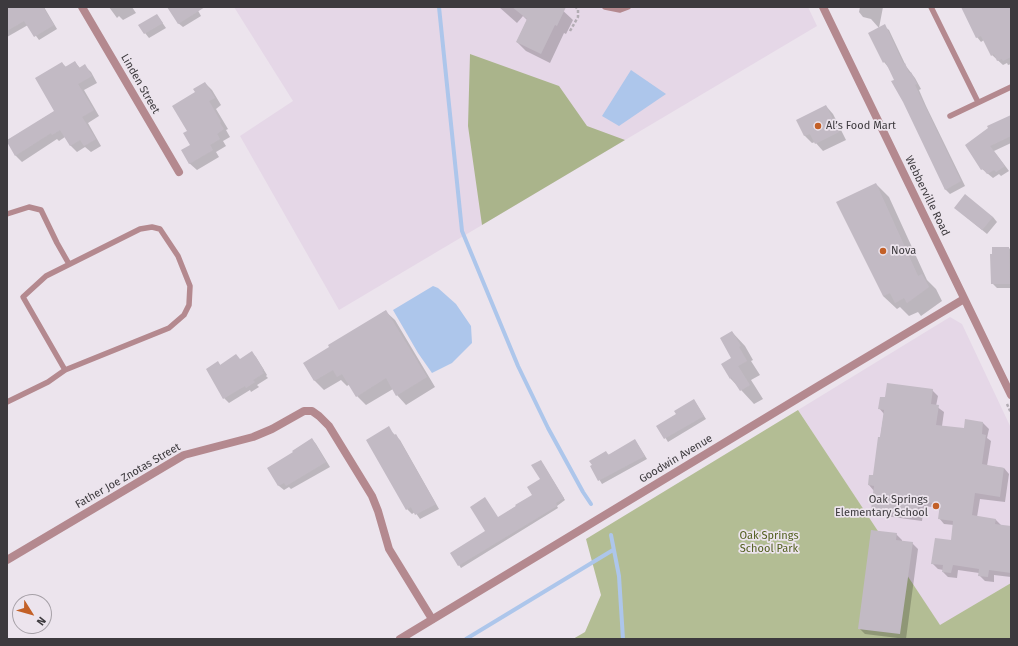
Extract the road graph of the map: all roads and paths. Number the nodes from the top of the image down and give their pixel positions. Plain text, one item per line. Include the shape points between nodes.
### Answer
1 (82, 7) edge
2 (576, 7) edge
3 (605, 7) edge
4 (628, 7) edge
5 (823, 7) edge
6 (931, 7) edge
7 (570, 31) dead end
8 (1011, 87) edge
9 (978, 102) junction
10 (950, 116) dead end
11 (178, 172) dead end
12 (7, 214) edge
13 (69, 264) junction
14 (964, 299) junction
15 (65, 370) junction
16 (1011, 395) edge
17 (7, 402) edge
18 (7, 560) edge
19 (432, 619) junction
20 (400, 639) edge

1 - 11 street, Linden Street
2 - 7 path via 578,17
3 - 4 lane via 620,10
5 - 14 street, Webberville Road
6 - 9 lane
8 - 9 lane
9 - 10 lane
12 - 13 lane via 29,207 41,210
13 - 15 lane via 46,276 23,297
13 - 15 lane via 140,229 152,227 160,229 178,256 190,286 189,305 184,314 169,328
14 - 16 street, Webberville Road
14 - 19 street, Goodwin Avenue
15 - 17 lane via 48,382
18 - 19 street, Father Joe Znotas Street via 184,455 253,437 304,411 312,411 329,426 372,496 389,549
19 - 20 street, Goodwin Avenue

